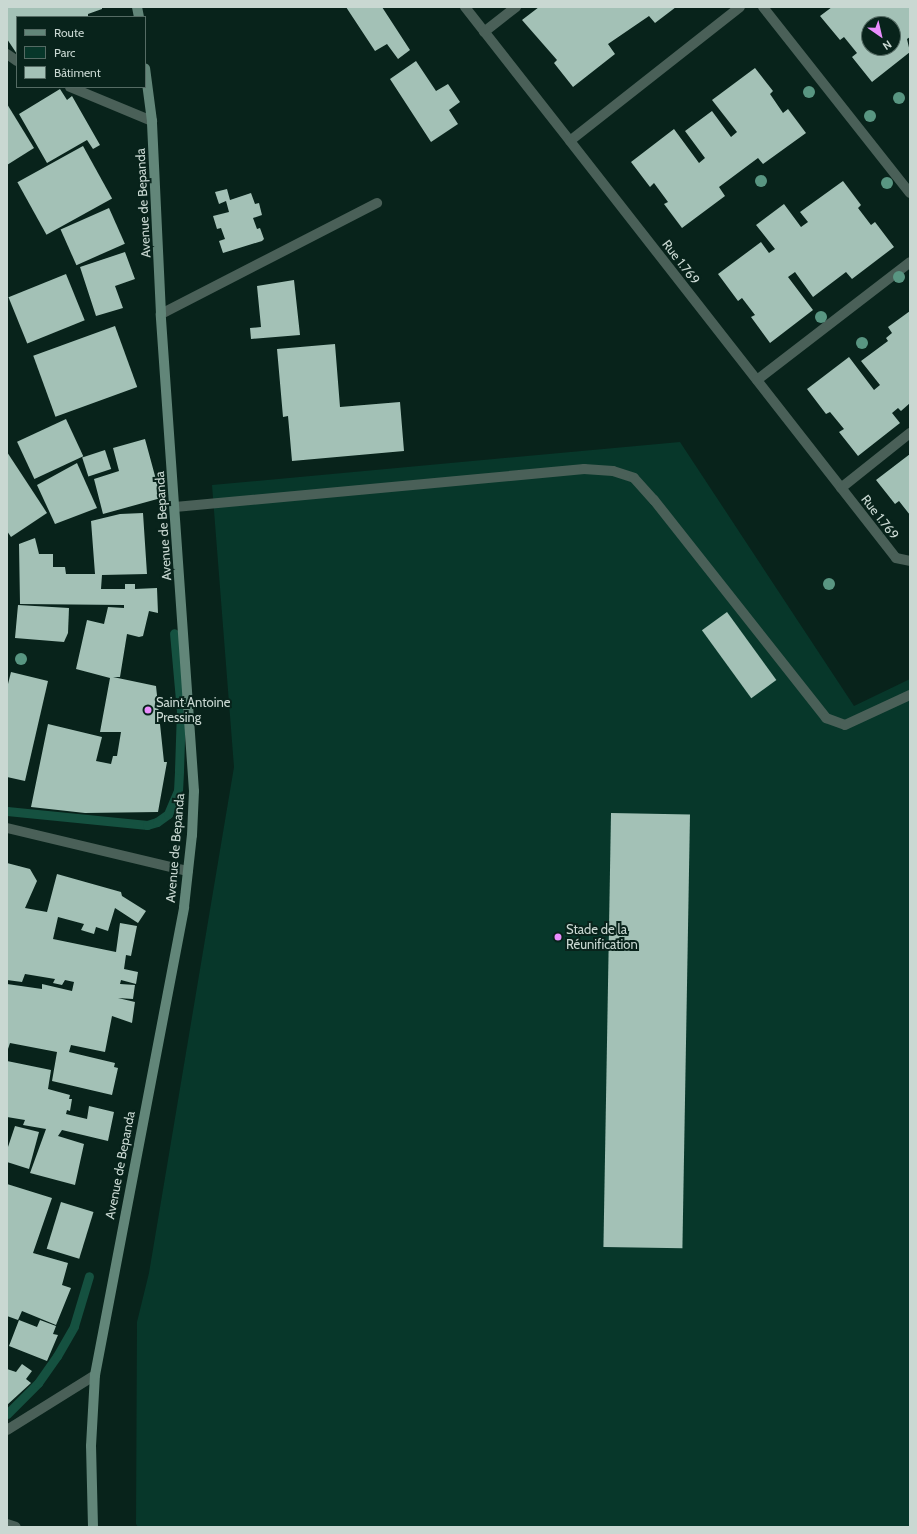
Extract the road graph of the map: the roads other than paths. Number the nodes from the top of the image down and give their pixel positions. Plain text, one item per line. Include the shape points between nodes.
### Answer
1 (465, 7) edge
2 (516, 7) edge
3 (740, 7) edge
4 (763, 7) edge
5 (484, 32) junction
6 (7, 54) edge
7 (16, 60) edge
8 (146, 76) edge
9 (72, 88) edge
10 (152, 121) junction
11 (570, 141) junction
12 (910, 193) edge
13 (377, 203) dead end
14 (910, 262) edge
15 (161, 314) junction
16 (757, 380) junction
17 (910, 433) edge
18 (841, 488) junction
19 (175, 507) junction
20 (910, 562) edge
21 (910, 695) edge
22 (7, 828) edge
23 (188, 871) junction
24 (95, 1375) junction
25 (7, 1430) edge
26 (7, 1524) edge
27 (16, 1527) edge
28 (93, 1527) edge

1 - 5 street, Rue 1.769
2 - 5 street
3 - 11 street
4 - 12 street
5 - 11 street, Rue 1.769
6 - 7 street
8 - 10 main road, Avenue de Bepanda
9 - 10 street
10 - 15 main road, Avenue de Bepanda
11 - 16 street, Rue 1.769
13 - 15 street
14 - 16 street
15 - 19 main road, Avenue de Bepanda
16 - 18 street, Rue 1.769
17 - 18 street
18 - 20 street, Rue 1.769 via 896,558
19 - 21 street via 584,469 613,471 634,478 649,495 826,718 845,725
19 - 23 main road, Avenue de Bepanda via 194,791
22 - 23 street
23 - 24 main road, Avenue de Bepanda via 184,907
24 - 25 street
24 - 28 main road, Avenue de Bepanda via 91,1446
26 - 27 street

